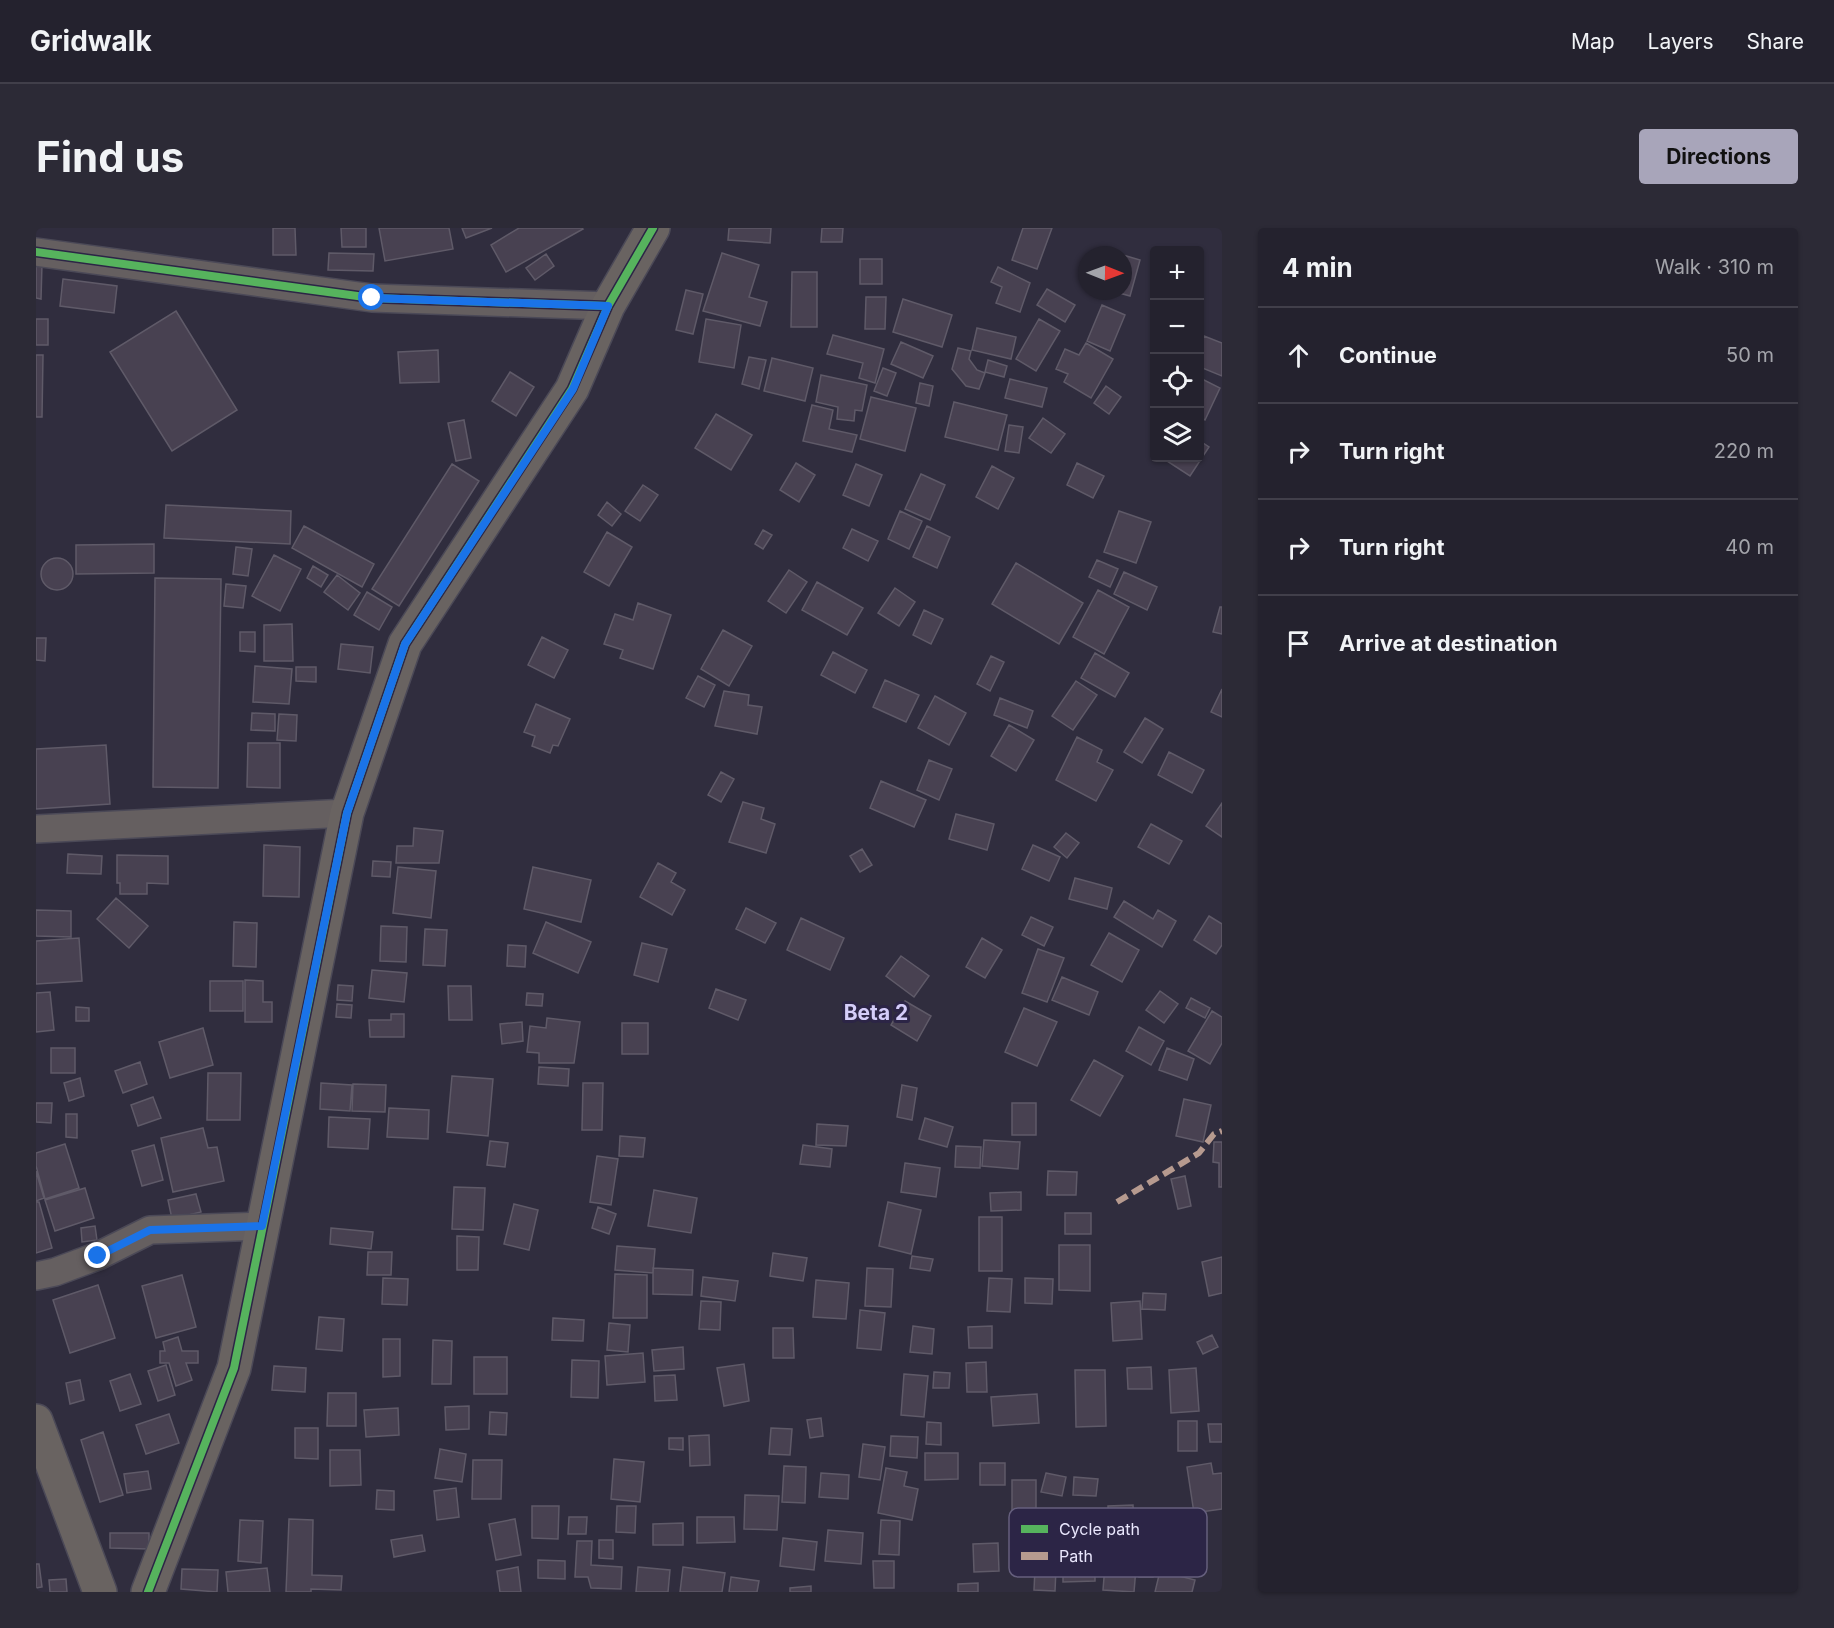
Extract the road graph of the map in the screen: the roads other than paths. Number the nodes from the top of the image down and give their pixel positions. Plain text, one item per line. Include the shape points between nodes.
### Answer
1 (653, 228) edge
2 (36, 252) edge
3 (608, 306) junction
4 (347, 813) junction
5 (36, 829) edge
6 (262, 1226) junction
7 (36, 1276) edge
8 (36, 1421) edge
9 (100, 1592) edge
10 (148, 1592) edge

1 - 3 street
2 - 3 street via 372,298
3 - 4 street via 573,389 405,644
4 - 5 street
4 - 6 street
6 - 7 street via 150,1230 98,1256
6 - 10 street via 234,1368
8 - 9 street

